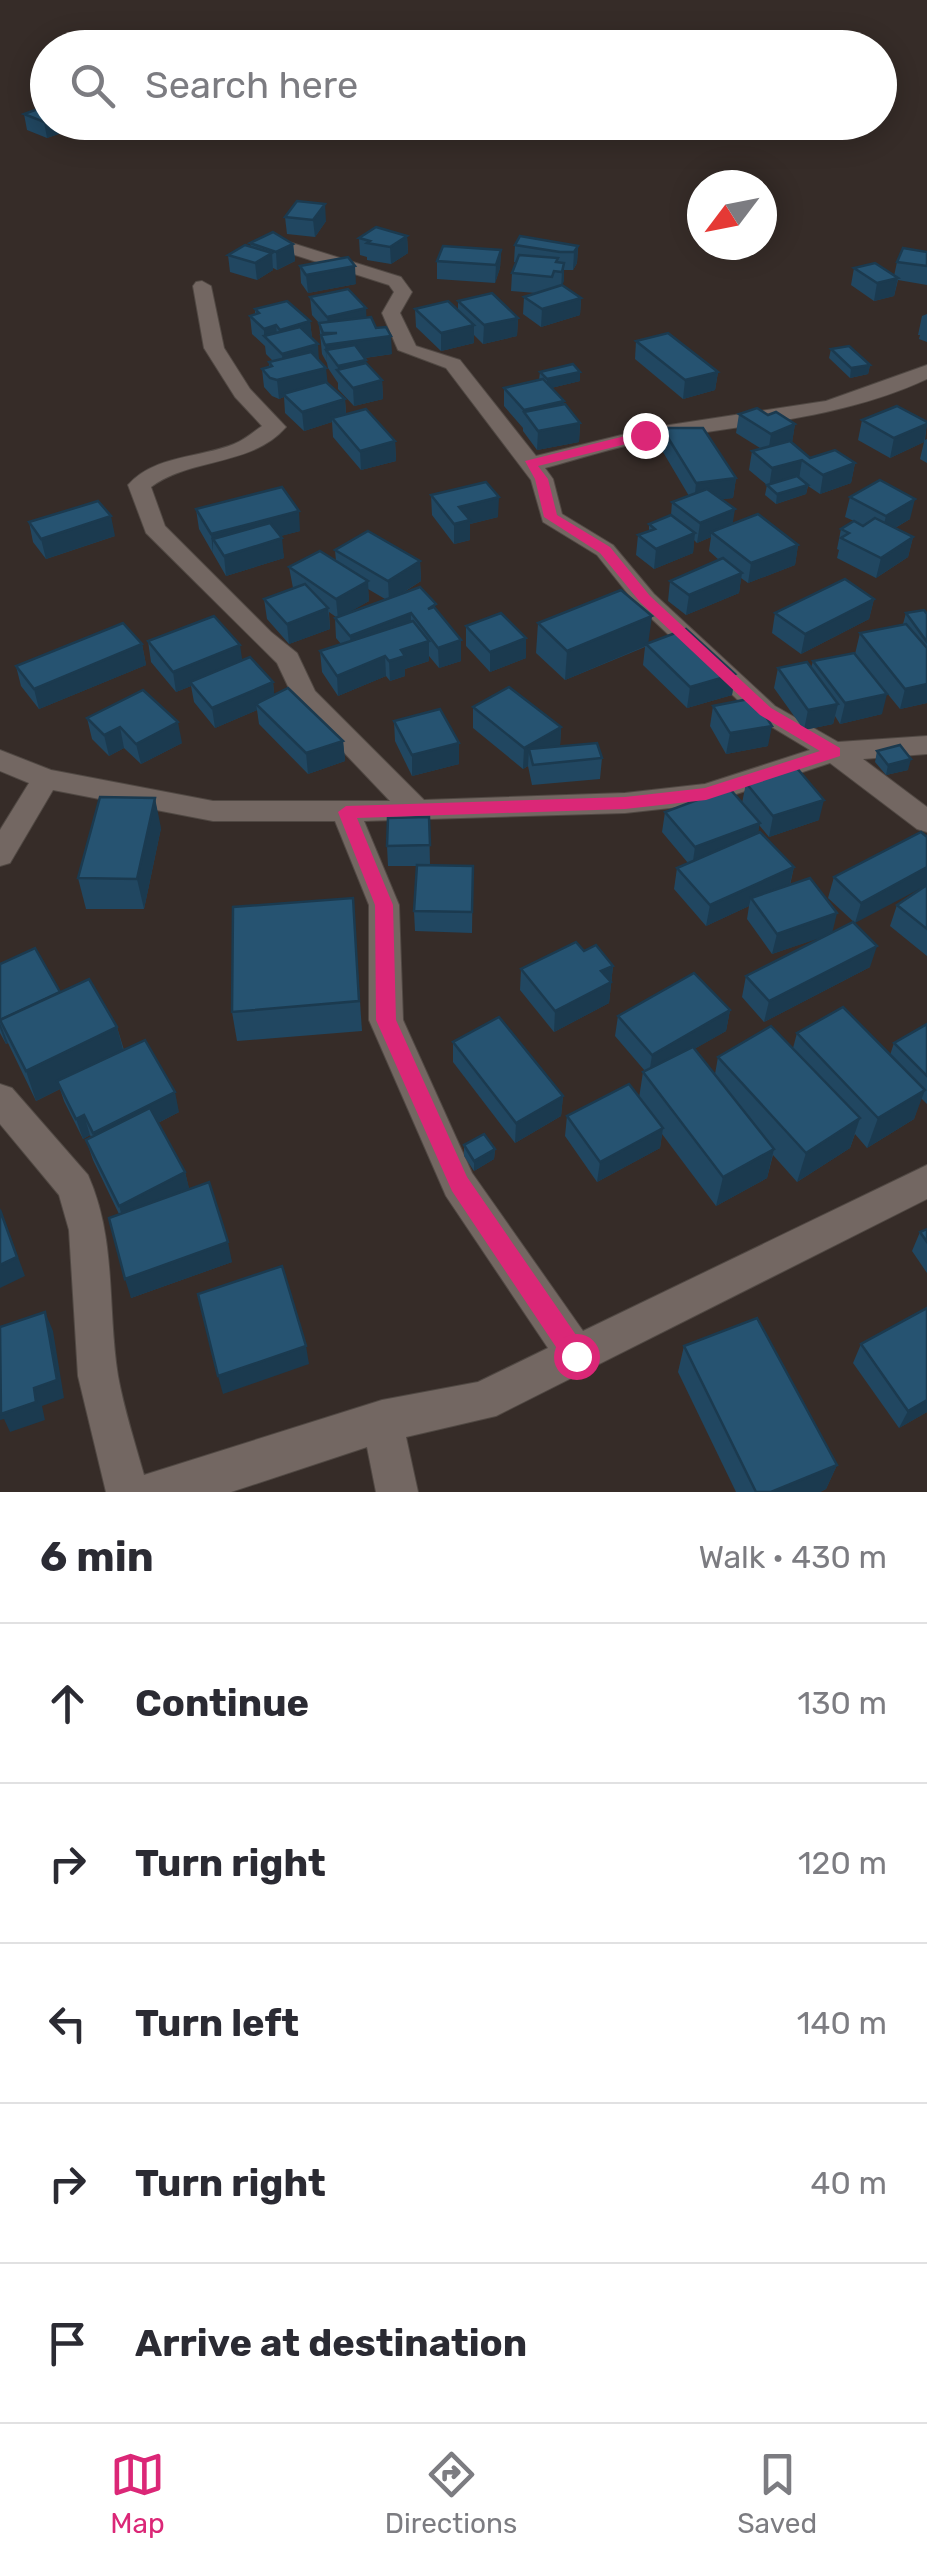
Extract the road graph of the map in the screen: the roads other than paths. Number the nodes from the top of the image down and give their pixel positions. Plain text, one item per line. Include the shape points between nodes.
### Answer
1 (279, 244) edge
2 (202, 286) dead end
3 (927, 370) edge
4 (530, 464) junction
5 (927, 745) edge
6 (834, 752) junction
7 (0, 760) edge
8 (46, 778) junction
9 (417, 811) junction
10 (346, 812) junction
11 (927, 822) edge
12 (0, 855) edge
13 (0, 1099) edge
14 (927, 1181) edge
15 (576, 1356) junction
16 (382, 1420) junction
17 (127, 1492) edge
18 (155, 1492) edge
19 (397, 1492) edge

1 - 4 street via 395,280 402,292 391,313 408,350 453,364
2 - 9 street via 214,348 275,427 243,448 156,472 140,485 154,528 288,659 304,695
3 - 4 street via 890,390 645,435
4 - 6 street via 542,479 550,517 605,550 645,599 766,712
5 - 6 street
6 - 9 street via 706,794
6 - 11 street
7 - 8 street
8 - 10 street via 213,811
8 - 12 street
9 - 10 street
10 - 15 street via 384,905 386,1020 459,1184
13 - 17 street via 79,1202 88,1230 98,1376
14 - 15 street
15 - 16 street via 482,1402
16 - 18 street
16 - 19 street

